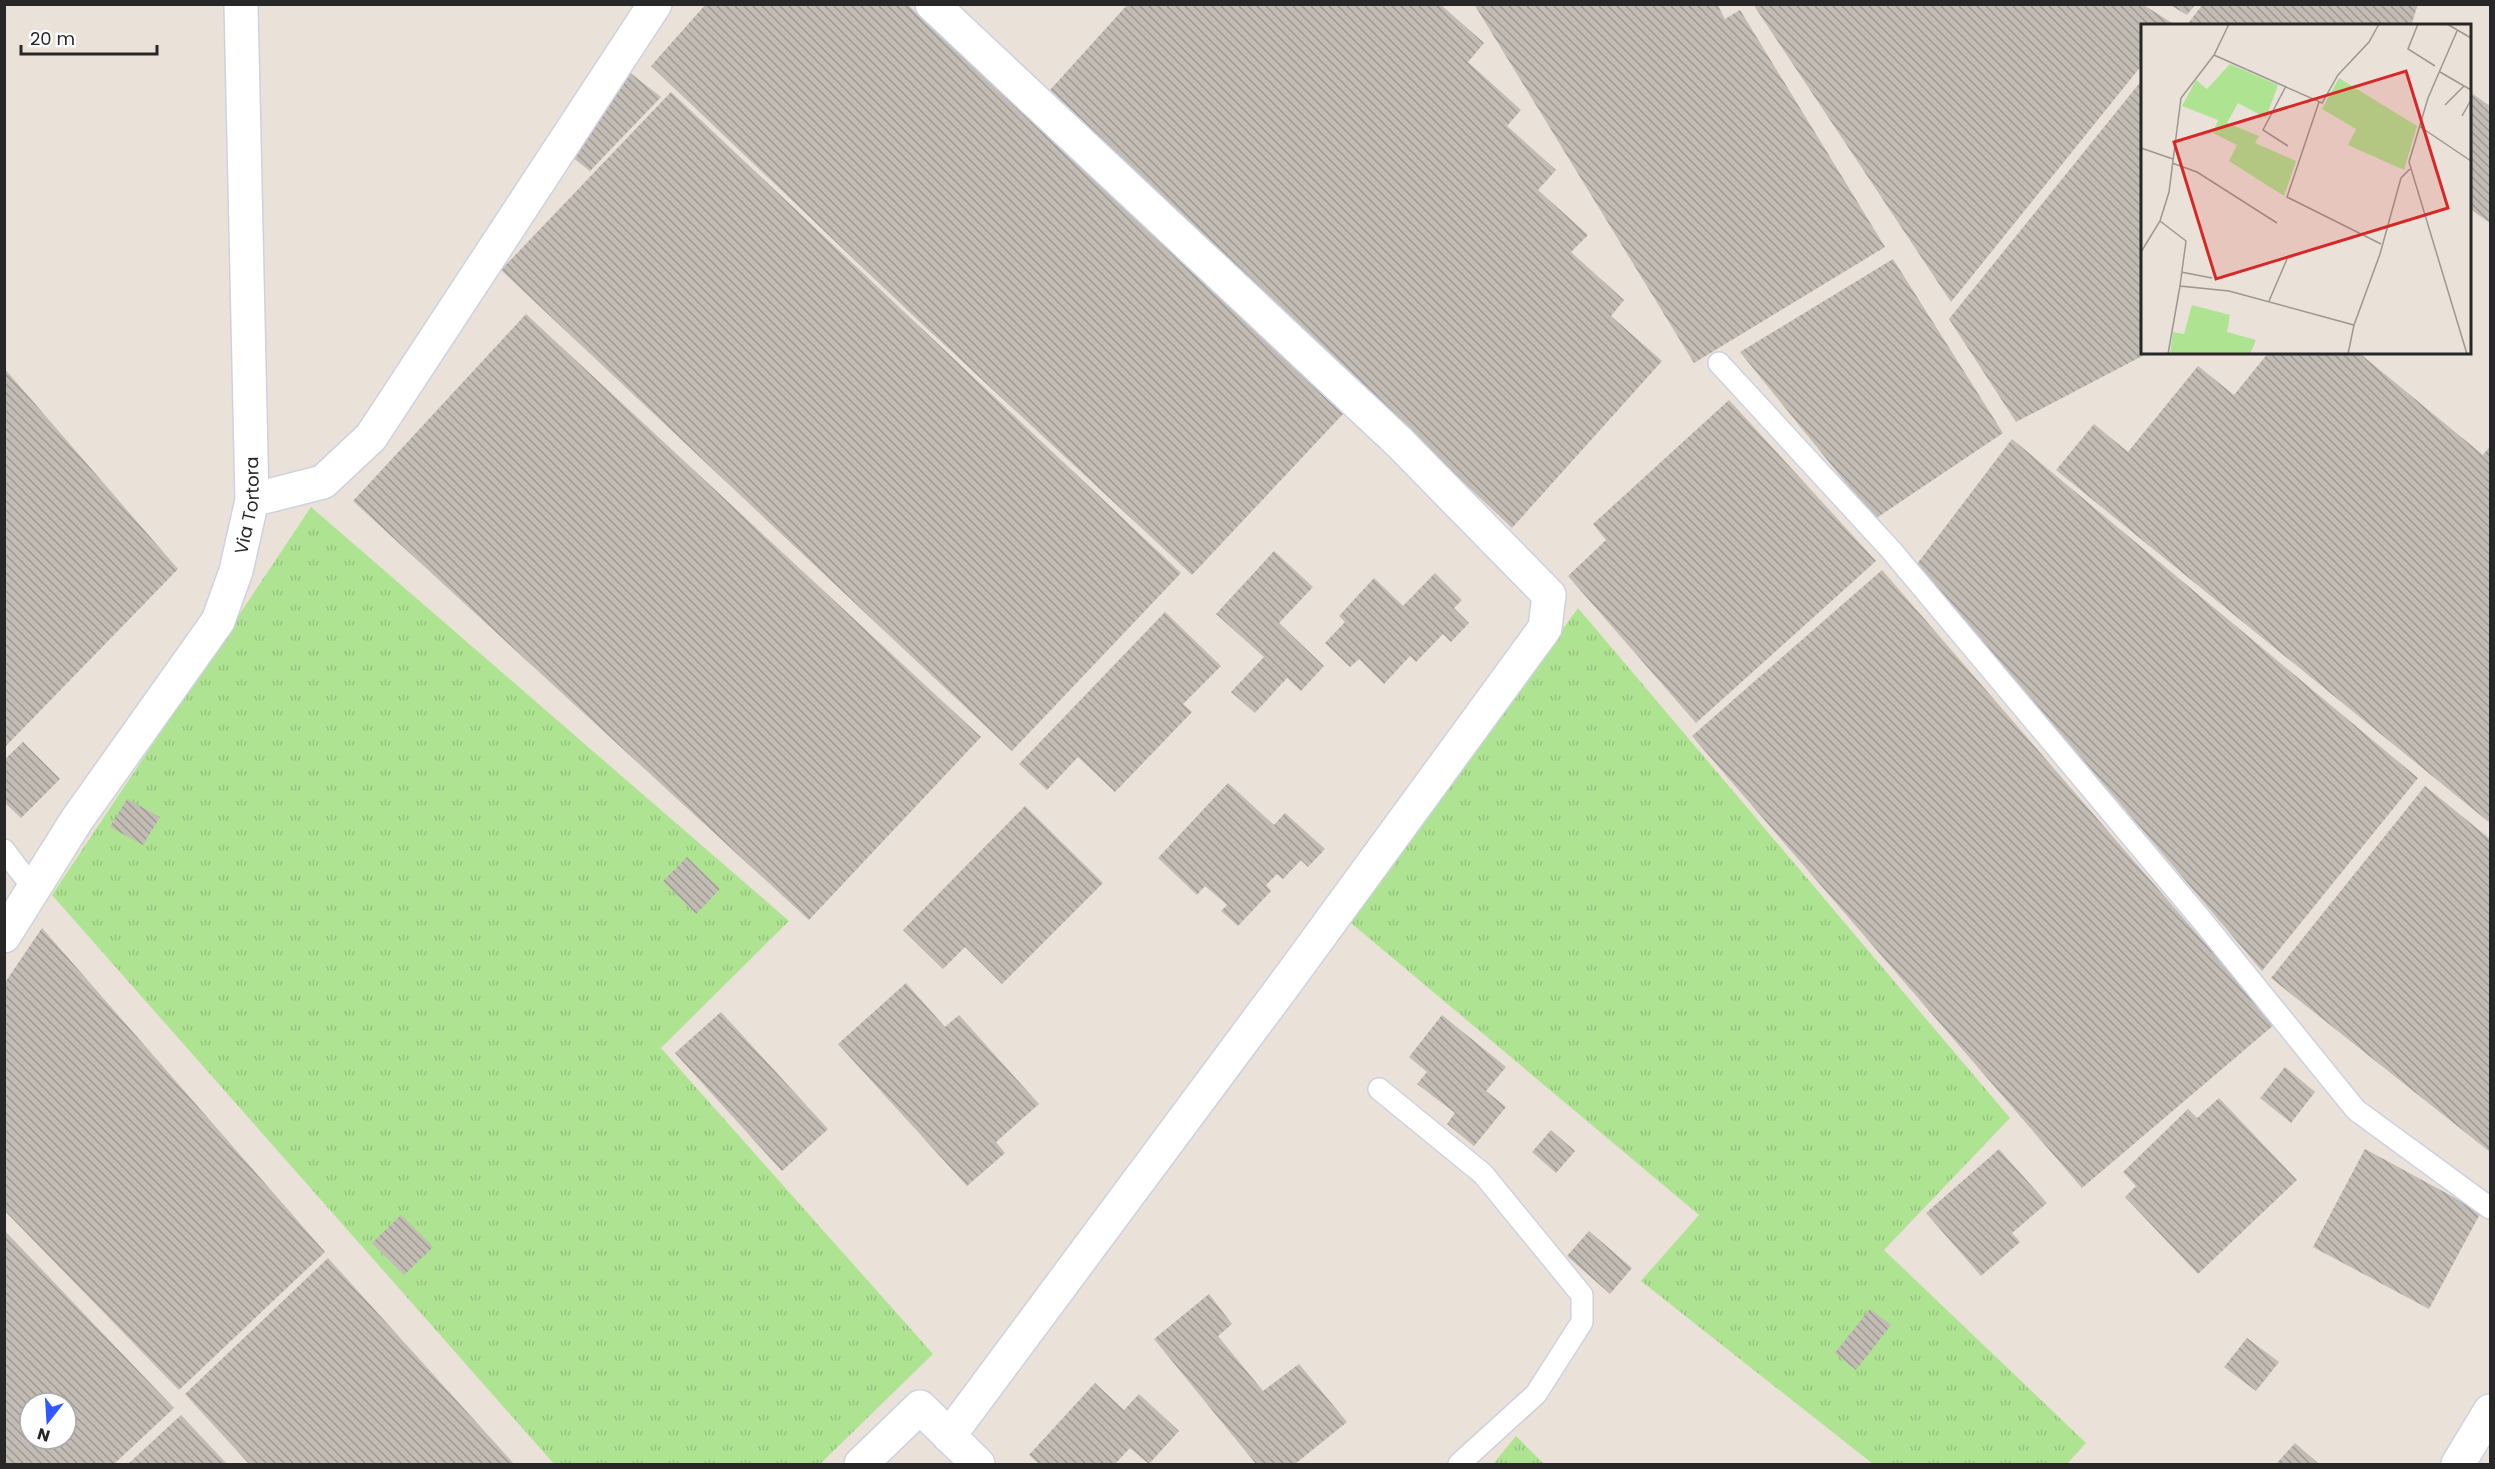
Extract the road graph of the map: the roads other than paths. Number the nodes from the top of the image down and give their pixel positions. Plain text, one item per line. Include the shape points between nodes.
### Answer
1 (241, 4) edge
2 (655, 4) edge
3 (932, 4) edge
4 (1719, 363) dead end
5 (252, 500) junction
6 (4, 850) edge
7 (33, 888) junction
8 (4, 936) edge
9 (1379, 1089) dead end
10 (2490, 1208) edge
11 (2490, 1411) edge
12 (949, 1436) junction
13 (861, 1464) edge
14 (978, 1464) edge
15 (1459, 1464) edge
16 (2458, 1464) edge

1 - 5 street, Via Tortora
2 - 5 street via 371,436 323,482
3 - 12 street via 1399,442 1548,595 1545,628
4 - 10 lane via 1891,550 2356,1110
5 - 7 street, Via Tortora via 236,571 218,621
6 - 7 lane
7 - 8 street, Via Tortora
9 - 15 lane via 1483,1174 1582,1295 1582,1322 1536,1394
11 - 16 street
12 - 13 street via 920,1407
12 - 14 street

